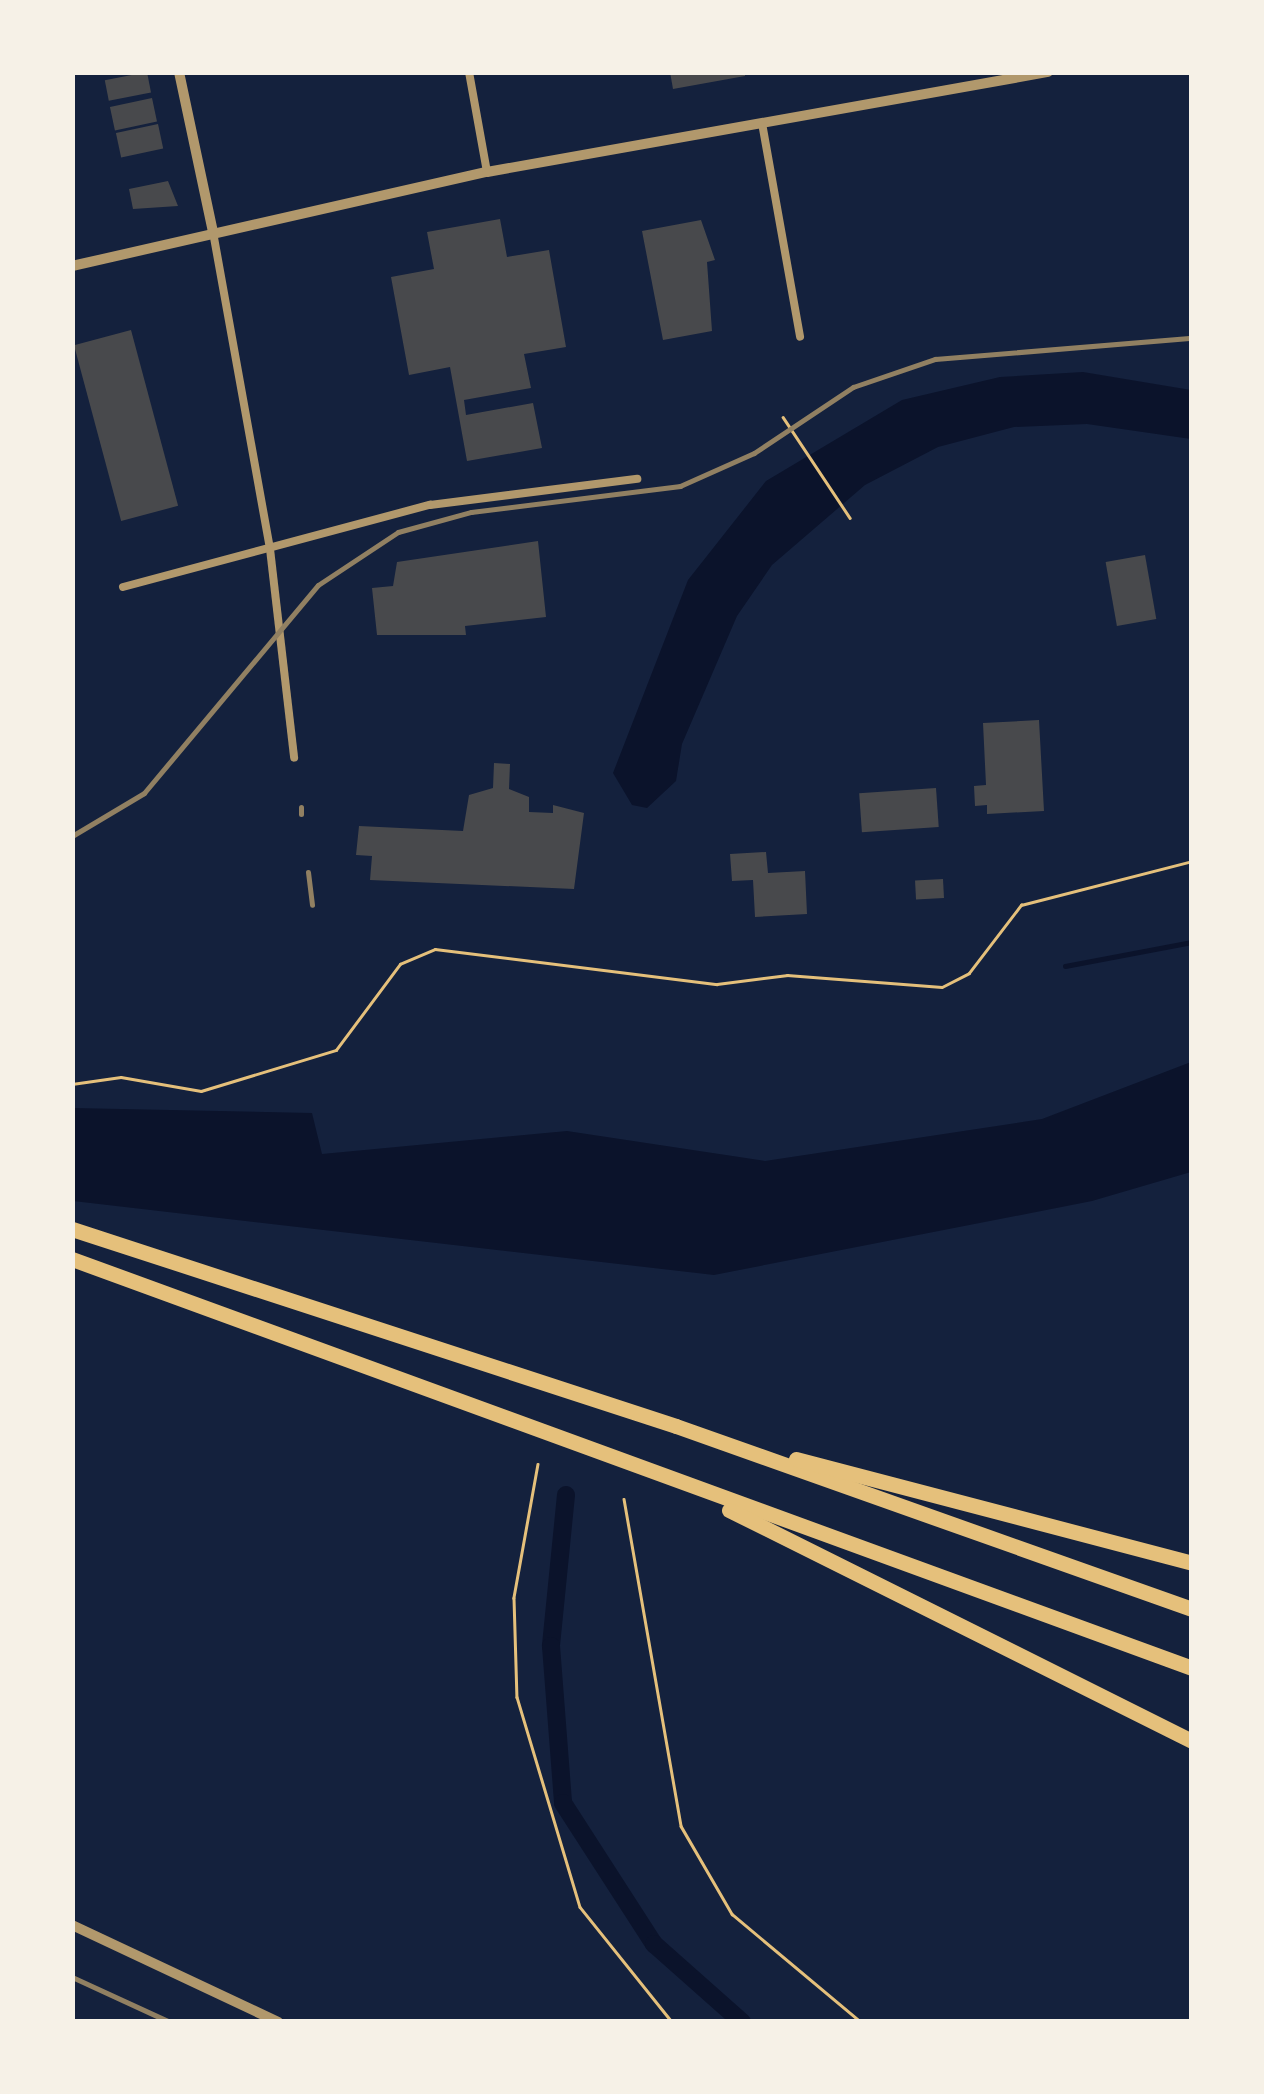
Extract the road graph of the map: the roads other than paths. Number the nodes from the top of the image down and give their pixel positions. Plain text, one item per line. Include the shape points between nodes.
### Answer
1 (179, 72) edge
2 (469, 72) edge
3 (1042, 73) edge
4 (762, 123) junction
5 (486, 172) junction
6 (213, 232) junction
7 (72, 266) edge
8 (800, 338) dead end
9 (638, 479) dead end
10 (270, 548) junction
11 (123, 586) dead end
12 (294, 758) dead end
13 (72, 1228) edge
14 (72, 1260) edge
15 (676, 1426) junction
16 (653, 1473) junction
17 (1192, 1562) edge
18 (1192, 1609) edge
19 (1192, 1668) edge
20 (1192, 1741) edge
21 (72, 1925) edge
22 (278, 2022) edge

1 - 6 street
2 - 5 street
3 - 4 street
4 - 5 street
4 - 8 street
5 - 6 street
6 - 7 street
6 - 10 street
9 - 10 street via 430,506
10 - 11 street
10 - 12 street
13 - 15 highway
14 - 16 highway
15 - 17 highway
15 - 18 highway
16 - 19 highway
16 - 20 highway
21 - 22 street

